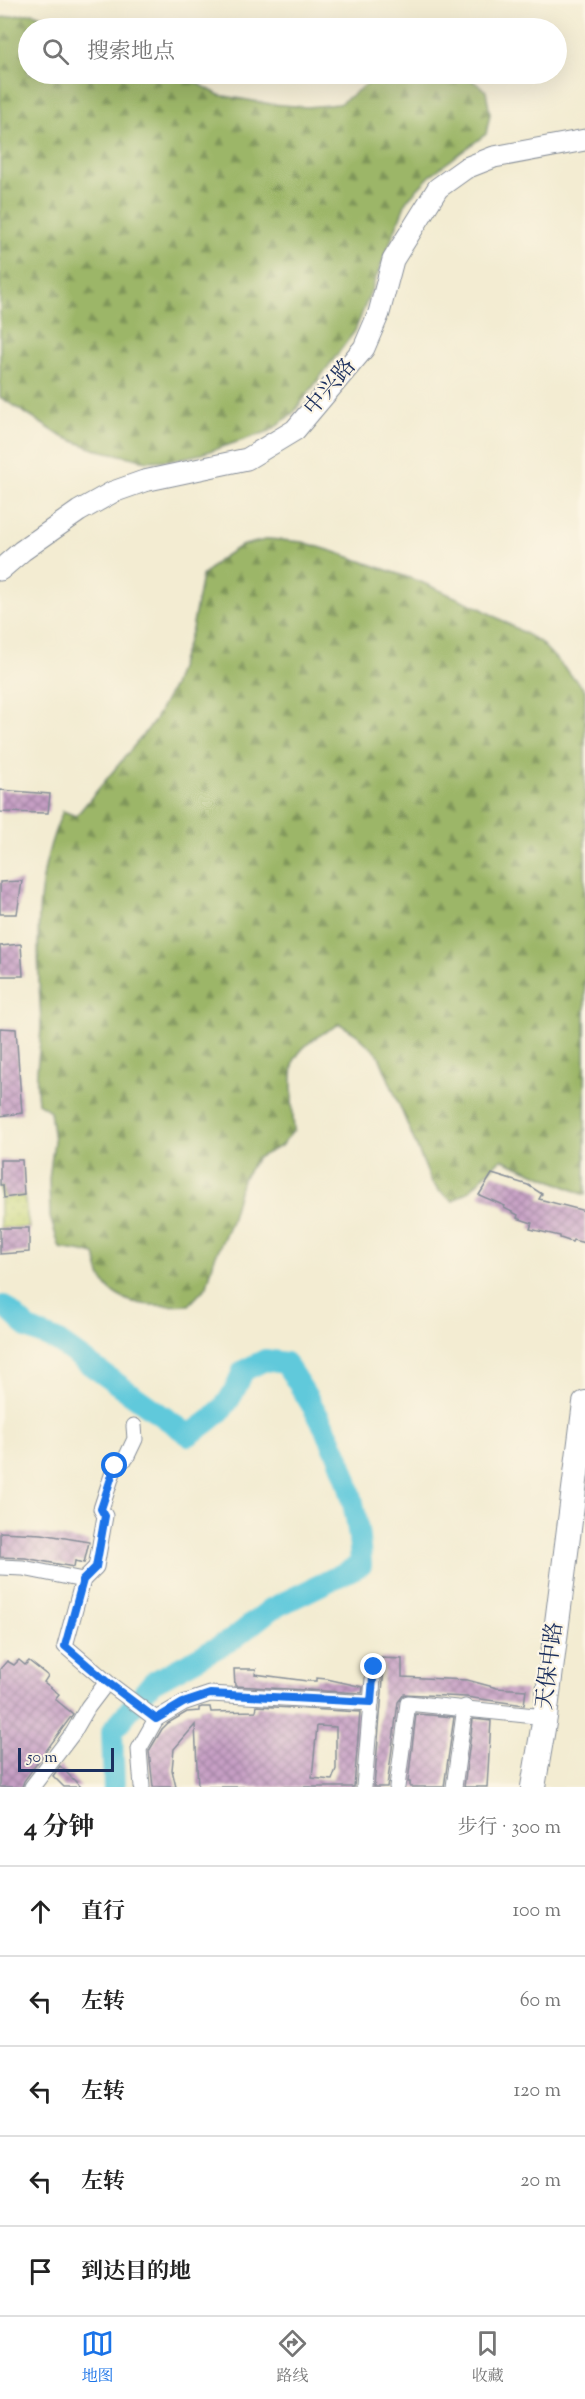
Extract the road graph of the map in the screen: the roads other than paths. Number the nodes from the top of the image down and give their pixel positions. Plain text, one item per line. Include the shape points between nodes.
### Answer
1 (585, 140) edge
2 (0, 570) edge
3 (585, 1403) edge
4 (134, 1426) dead end
5 (0, 1567) edge
6 (83, 1580) junction
7 (374, 1667) dead end
8 (107, 1682) junction
9 (371, 1702) junction
10 (465, 1707) junction
11 (544, 1717) junction
12 (156, 1719) junction
13 (32, 1787) edge
14 (142, 1787) edge
15 (364, 1787) edge
16 (397, 1787) edge
17 (454, 1787) edge
18 (533, 1787) edge

1 - 2 main road, 中兴路 via 494,157 466,168 438,188 393,260 379,313 364,348 295,430 247,459 144,481 113,492 79,511
3 - 11 main road, 天保中路
4 - 6 street via 135,1439 126,1458 115,1466 101,1509 105,1516 96,1567
5 - 6 street
6 - 8 street via 65,1646
7 - 9 street
8 - 12 street
8 - 13 street
9 - 12 street via 210,1694 183,1703
9 - 15 street
10 - 11 street
10 - 16 street via 408,1703
10 - 17 street
11 - 18 main road, 天保中路
12 - 14 street via 139,1749

